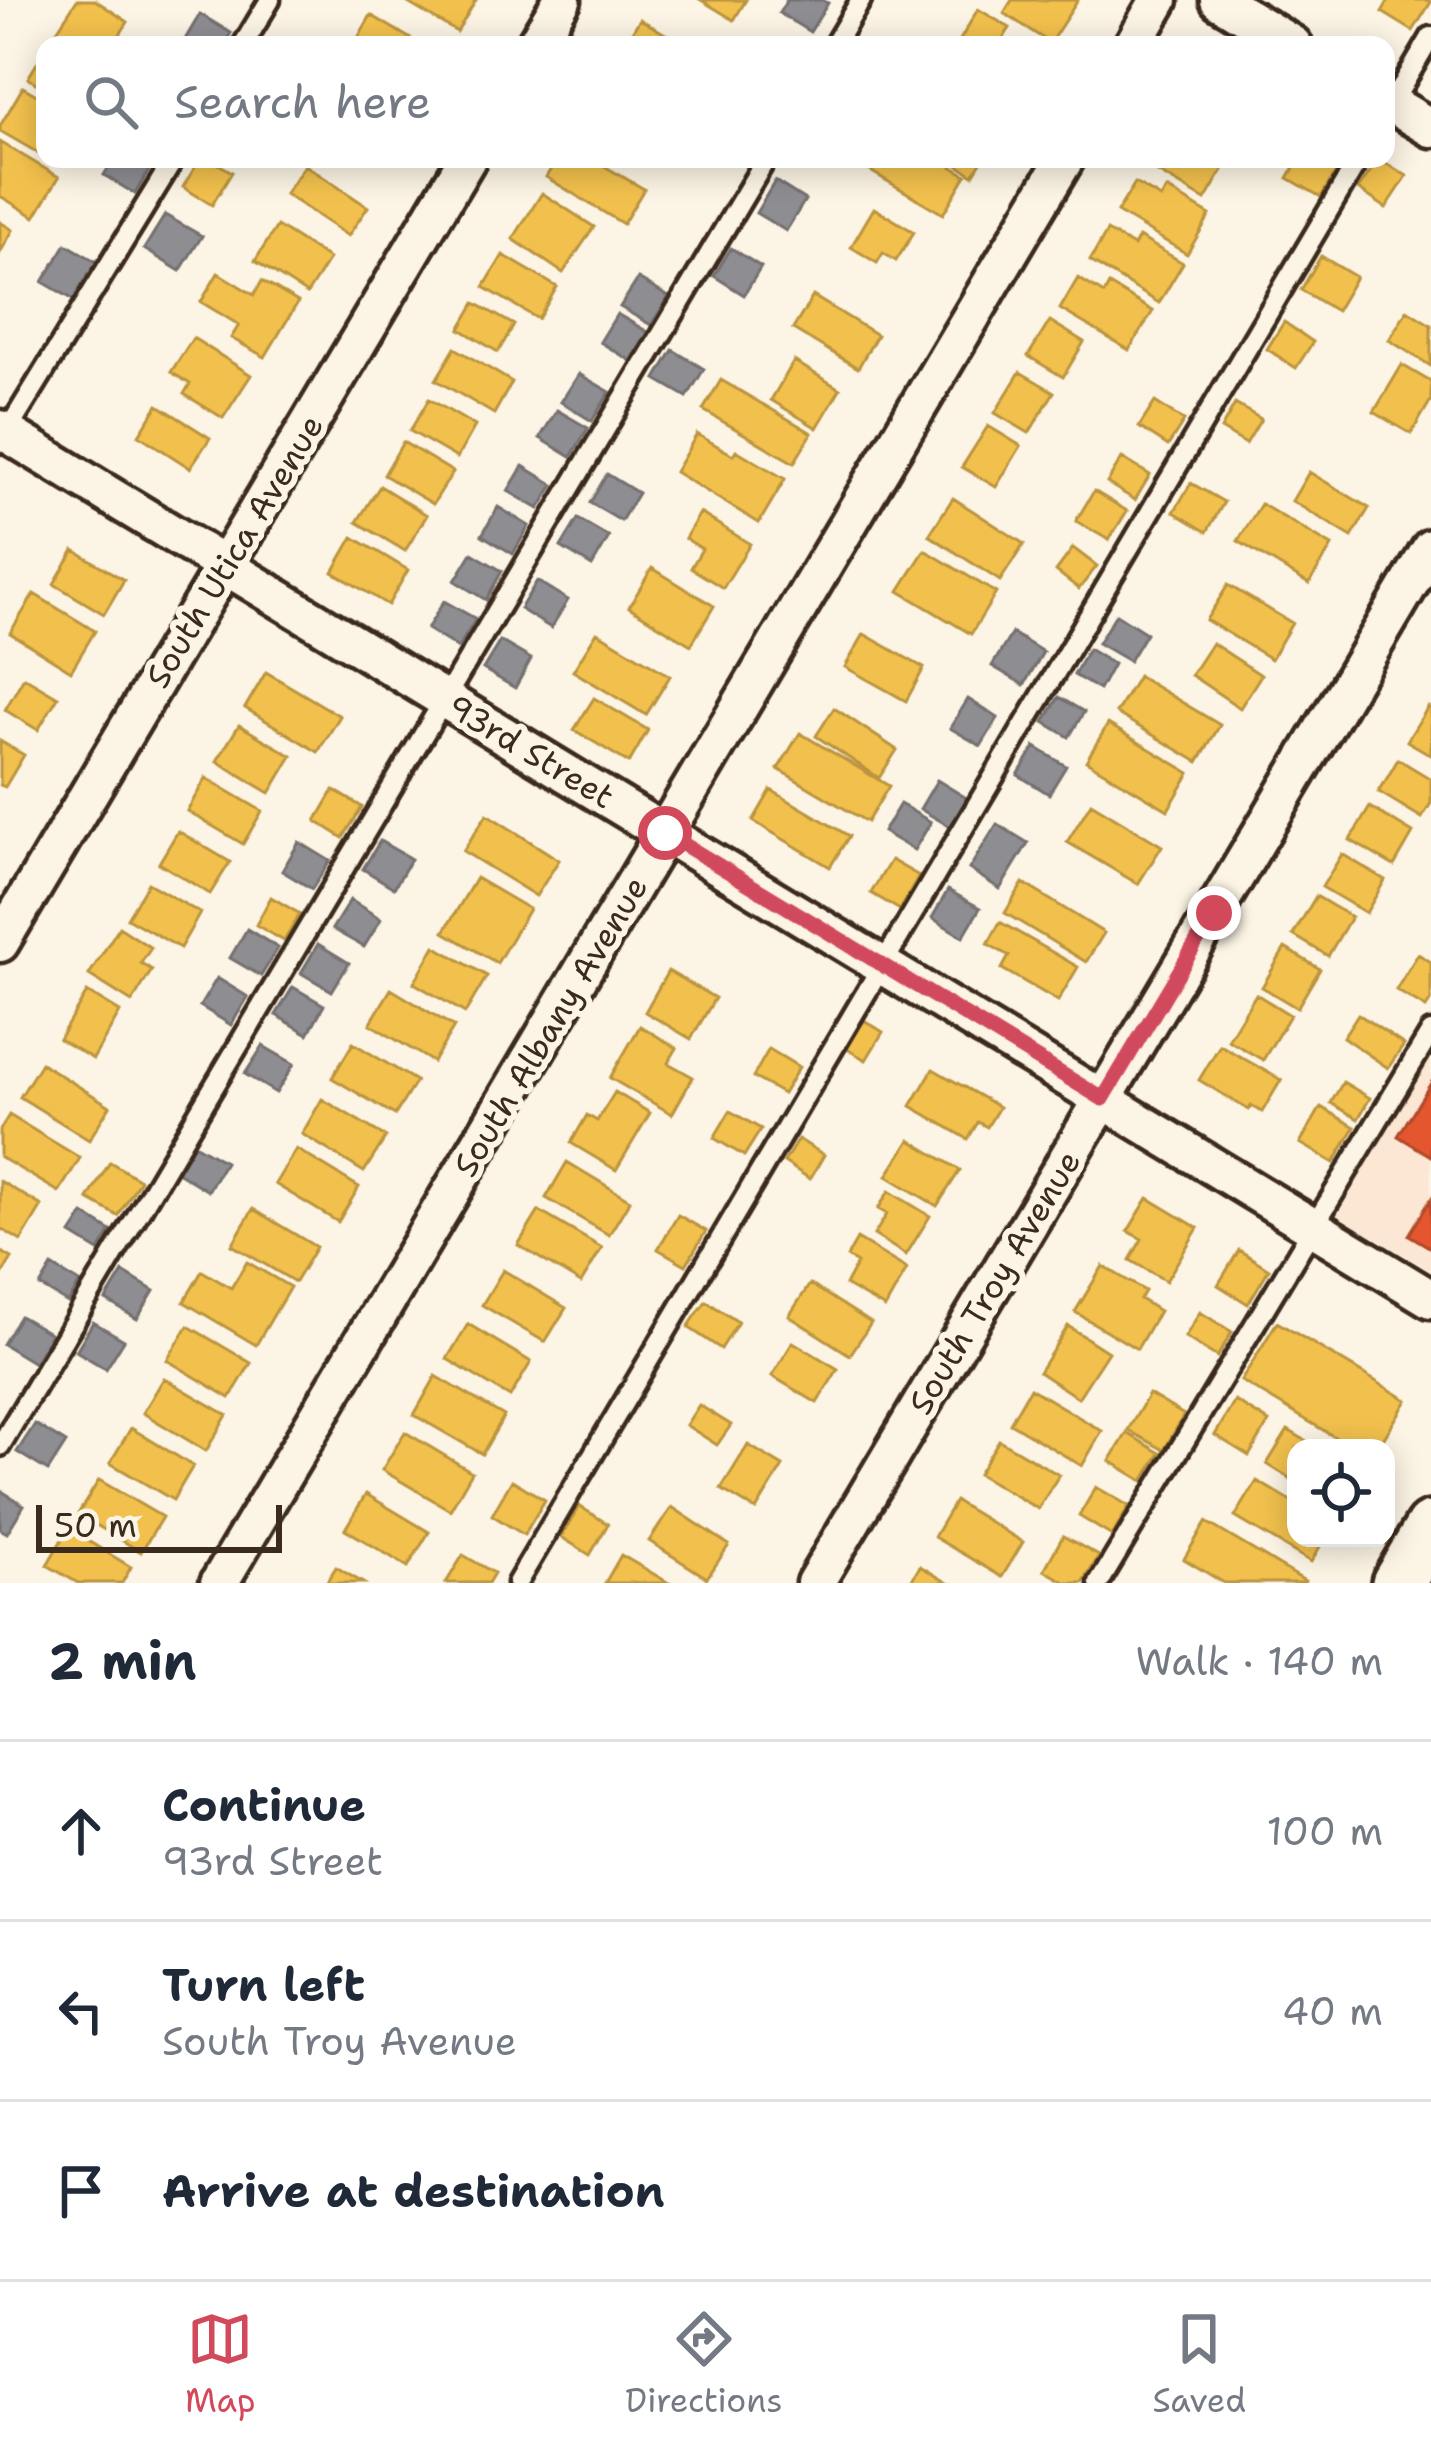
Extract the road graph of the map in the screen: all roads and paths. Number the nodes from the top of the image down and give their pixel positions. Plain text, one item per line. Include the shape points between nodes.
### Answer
1 (271, 0) edge
2 (562, 0) edge
3 (861, 0) edge
4 (1160, 0) edge
5 (1219, 0) edge
6 (249, 36) edge
7 (540, 36) edge
8 (839, 36) edge
9 (1138, 36) edge
10 (1278, 36) edge
11 (1431, 37) edge
12 (1395, 95) edge
13 (1395, 110) edge
14 (1431, 128) edge
15 (168, 168) edge
16 (462, 168) edge
17 (761, 168) edge
18 (1060, 168) edge
19 (1354, 168) edge
20 (2, 435) edge
21 (1431, 548) edge
22 (225, 566) junction
23 (445, 699) junction
24 (665, 833) junction
25 (0, 943) edge
26 (882, 965) junction
27 (1431, 1032) edge
28 (1103, 1099) junction
29 (1313, 1227) junction
30 (1431, 1299) edge
31 (0, 1446) edge
32 (1431, 1528) edge
33 (219, 1583) edge
34 (517, 1583) edge
35 (815, 1583) edge
36 (1099, 1583) edge
37 (1398, 1583) edge

1 - 6 lane
2 - 7 street
3 - 8 lane
4 - 9 street
5 - 10 street
11 - 12 lane
13 - 14 street
15 - 20 lane
16 - 22 street, South Utica Avenue
17 - 23 lane
18 - 24 street, South Albany Avenue
19 - 26 lane
20 - 22 street, 93rd Street
21 - 28 street, South Troy Avenue
22 - 23 street, 93rd Street
22 - 25 street, South Utica Avenue
23 - 24 street, 93rd Street
23 - 31 lane
24 - 26 street, 93rd Street
24 - 33 street, South Albany Avenue
26 - 28 street, 93rd Street
26 - 34 lane
27 - 29 lane
28 - 29 street, 93rd Street
28 - 35 street, South Troy Avenue
29 - 30 street, 93rd Street
29 - 36 lane
32 - 37 main road

